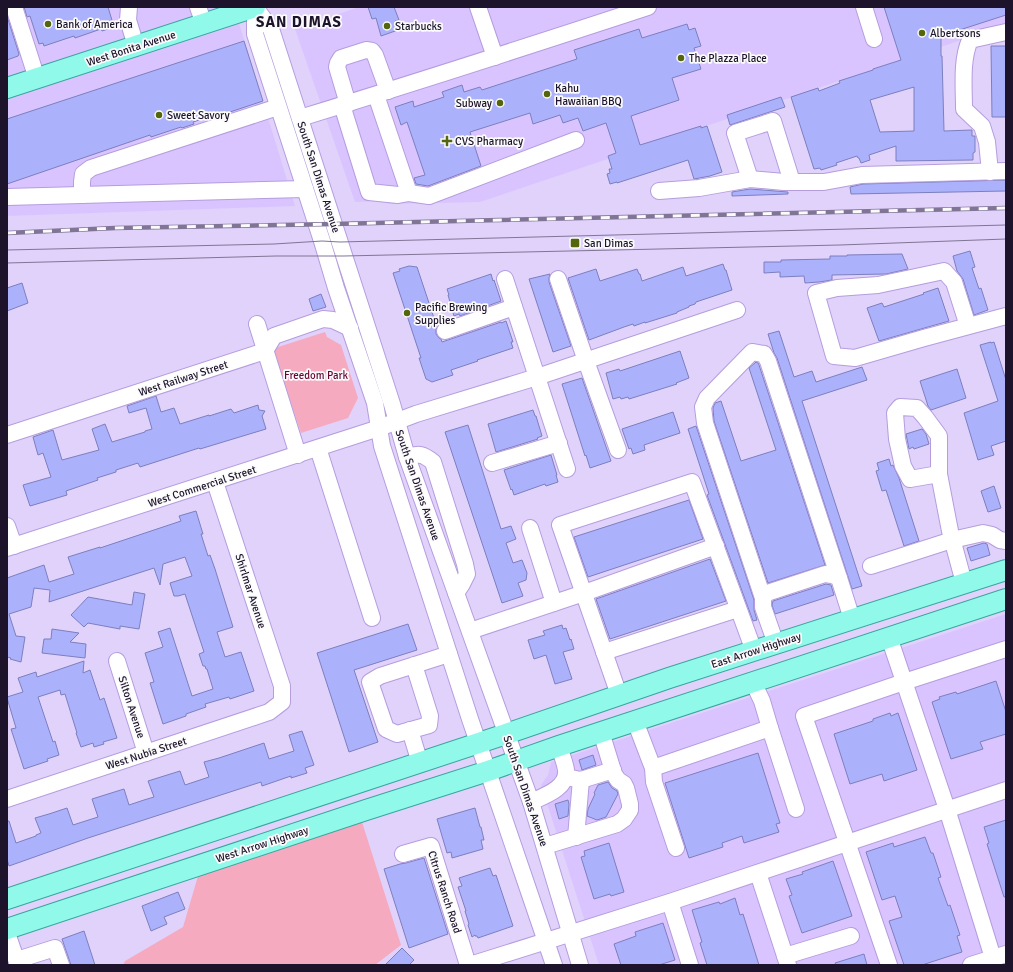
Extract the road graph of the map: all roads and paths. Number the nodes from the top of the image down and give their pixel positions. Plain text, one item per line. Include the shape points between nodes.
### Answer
1 (14, 7) edge
2 (129, 7) edge
3 (255, 7) edge
4 (478, 7) edge
5 (648, 7) edge
6 (864, 7) edge
7 (201, 16) edge
8 (1006, 32) edge
9 (874, 39) dead end
10 (136, 46) junction
11 (495, 57) junction
12 (37, 79) junction
13 (7, 88) edge
14 (382, 93) junction
15 (345, 104) junction
16 (278, 107) junction
17 (300, 118) junction
18 (576, 140) dead end
19 (1006, 171) edge
20 (990, 172) junction
21 (750, 179) junction
22 (792, 182) junction
23 (305, 189) junction
24 (659, 191) dead end
25 (409, 193) junction
26 (82, 195) junction
27 (7, 197) edge
28 (505, 279) dead end
29 (558, 279) dead end
30 (514, 307) junction
31 (737, 310) dead end
32 (1006, 316) edge
33 (256, 324) dead end
34 (968, 326) junction
35 (350, 328) junction
36 (445, 331) dead end
37 (265, 351) junction
38 (586, 361) junction
39 (537, 377) junction
40 (397, 422) junction
41 (379, 428) junction
42 (7, 435) edge
43 (558, 443) junction
44 (318, 448) junction
45 (618, 450) dead end
46 (298, 454) junction
47 (407, 457) junction
48 (492, 463) dead end
49 (567, 469) dead end
50 (939, 474) dead end
51 (215, 482) junction
52 (7, 526) edge
53 (530, 528) dead end
54 (952, 540) junction
55 (1006, 543) edge
56 (716, 546) junction
57 (10, 547) edge
58 (870, 566) dead end
59 (1006, 570) edge
60 (838, 578) junction
61 (964, 583) junction
62 (456, 593) junction
63 (584, 593) junction
64 (763, 598) junction
65 (1006, 599) edge
66 (554, 603) junction
67 (738, 609) junction
68 (372, 618) dead end
69 (852, 619) junction
70 (470, 631) junction
71 (889, 637) junction
72 (776, 644) junction
73 (1006, 649) edge
74 (754, 651) junction
75 (604, 652) junction
76 (449, 654) junction
77 (117, 661) dead end
78 (414, 665) junction
79 (754, 682) junction
80 (904, 682) junction
81 (619, 695) junction
82 (282, 702) joint
83 (635, 721) junction
84 (770, 728) junction
85 (410, 730) junction
86 (601, 732) junction
87 (506, 734) junction
88 (478, 743) junction
89 (559, 746) junction
90 (146, 753) junction
91 (517, 761) junction
92 (420, 763) junction
93 (653, 768) junction
94 (613, 770) junction
95 (488, 771) junction
96 (565, 776) junction
97 (581, 780) junction
98 (1006, 790) edge
99 (7, 798) edge
100 (531, 802) junction
101 (796, 809) dead end
102 (947, 809) junction
103 (576, 837) junction
104 (847, 844) junction
105 (545, 846) junction
106 (676, 848) dead end
107 (403, 854) dead end
108 (758, 873) junction
109 (7, 899) edge
110 (670, 902) junction
111 (7, 929) edge
112 (7, 932) edge
113 (570, 934) junction
114 (851, 936) dead end
115 (546, 941) junction
116 (1000, 956) edge
117 (787, 961) edge
118 (17, 963) edge
119 (60, 965) edge
120 (469, 965) edge
121 (554, 965) edge
122 (580, 965) edge
123 (690, 965) edge
124 (889, 965) edge
125 (971, 965) edge

1 - 12 street
2 - 10 street via 128,20
3 - 7 main road, West Bonita Avenue
3 - 16 street, South San Dimas Avenue via 255,34
3 - 17 street, South San Dimas Avenue via 271,29
4 - 11 street
5 - 11 street
6 - 9 street
7 - 10 main road, West Bonita Avenue
8 - 20 street via 970,40 964,64 964,109 982,126 987,142
10 - 12 main road, West Bonita Avenue
11 - 14 street
12 - 13 main road, West Bonita Avenue
14 - 15 street
14 - 15 street via 375,55 372,51 366,50 341,58 338,63
14 - 25 street
15 - 17 street
15 - 25 street via 369,192 398,195
16 - 23 street, South San Dimas Avenue
16 - 26 street via 91,168 83,174
17 - 40 street, South San Dimas Avenue
18 - 25 street via 429,196
19 - 20 street
20 - 22 street via 862,175 824,182
21 - 22 street
21 - 22 street via 735,133 772,121
21 - 24 street via 700,188
23 - 26 street
23 - 35 street, South San Dimas Avenue
26 - 27 street
28 - 30 street
29 - 38 street
30 - 36 street
30 - 39 street
31 - 38 street, West Commercial Street
32 - 34 street
33 - 37 street
34 - 34 street via 855,358 834,356 816,293 837,288 878,285 944,271 954,282
35 - 37 street via 333,320 323,319 274,336
35 - 41 street, South San Dimas Avenue via 375,403
37 - 42 street, West Railway Street
37 - 46 street
38 - 39 street, West Commercial Street
38 - 45 street
39 - 40 street, West Commercial Street
39 - 43 street
40 - 41 street, West Commercial Street
40 - 47 street, South San Dimas Avenue
41 - 44 street, West Commercial Street
41 - 76 street, South San Dimas Avenue via 382,446
43 - 48 street
43 - 49 street
44 - 46 street, West Commercial Street
44 - 68 street
46 - 51 street, West Commercial Street
47 - 62 street, South San Dimas Avenue
47 - 62 street via 416,454 426,456 433,462 466,564 467,574
50 - 54 street
51 - 57 street, West Commercial Street
51 - 82 street, Shirlmar Avenue via 282,686
52 - 57 street
53 - 66 street
54 - 55 street via 983,533
54 - 58 street
54 - 61 street
56 - 63 street
56 - 63 street via 692,482 560,525
56 - 67 street
59 - 61 main road, East Arrow Highway
60 - 64 street via 825,574 767,593
60 - 64 street via 768,361 764,354 752,352 707,398 703,407 705,423
60 - 69 street
61 - 69 main road, East Arrow Highway
62 - 70 street, South San Dimas Avenue
63 - 66 street
63 - 75 street
64 - 72 street via 763,607
65 - 71 main road
66 - 70 street
67 - 74 street
67 - 75 street
69 - 72 main road, East Arrow Highway
70 - 87 street, South San Dimas Avenue
71 - 79 main road
71 - 80 street
72 - 74 main road, East Arrow Highway
73 - 80 street
74 - 81 main road, East Arrow Highway
75 - 81 street
76 - 78 street
76 - 88 street, South San Dimas Avenue
77 - 90 street, Silton Avenue
78 - 85 street via 430,716 429,725
78 - 85 street via 370,682 386,729 397,734
79 - 83 main road
79 - 84 street
80 - 102 street
80 - 104 street via 804,716
81 - 87 main road, East Arrow Highway
82 - 90 street, West Nubia Street via 269,712
83 - 86 main road
83 - 93 street
84 - 93 street
84 - 101 street
85 - 92 street
86 - 89 main road
86 - 94 street
87 - 88 main road
87 - 91 street, South San Dimas Avenue
88 - 92 main road
88 - 95 street, South San Dimas Avenue
89 - 91 main road
89 - 96 street
90 - 99 street, West Nubia Street
91 - 95 main road, West Arrow Highway
91 - 100 street, South San Dimas Avenue
92 - 109 main road
93 - 106 street via 654,782
94 - 97 street
94 - 103 street via 626,788 630,810 617,824
95 - 111 main road, West Arrow Highway
95 - 115 street, South San Dimas Avenue
96 - 97 street
96 - 100 street via 556,790
97 - 103 street
98 - 102 street, Citrus Ranch Road
100 - 105 street, South San Dimas Avenue
102 - 104 street, Citrus Ranch Road
102 - 116 street
103 - 105 street
104 - 108 street, Citrus Ranch Road
104 - 124 street
105 - 113 street, South San Dimas Avenue
107 - 120 street, Citrus Ranch Road via 431,846
108 - 110 street, Citrus Ranch Road
108 - 117 street
110 - 113 street, Citrus Ranch Road
110 - 123 street
112 - 118 street
113 - 115 street, Citrus Ranch Road
113 - 122 street, South San Dimas Avenue
114 - 117 street
115 - 120 street, Citrus Ranch Road
115 - 121 street, South San Dimas Avenue
116 - 125 street
118 - 119 street via 55,948

